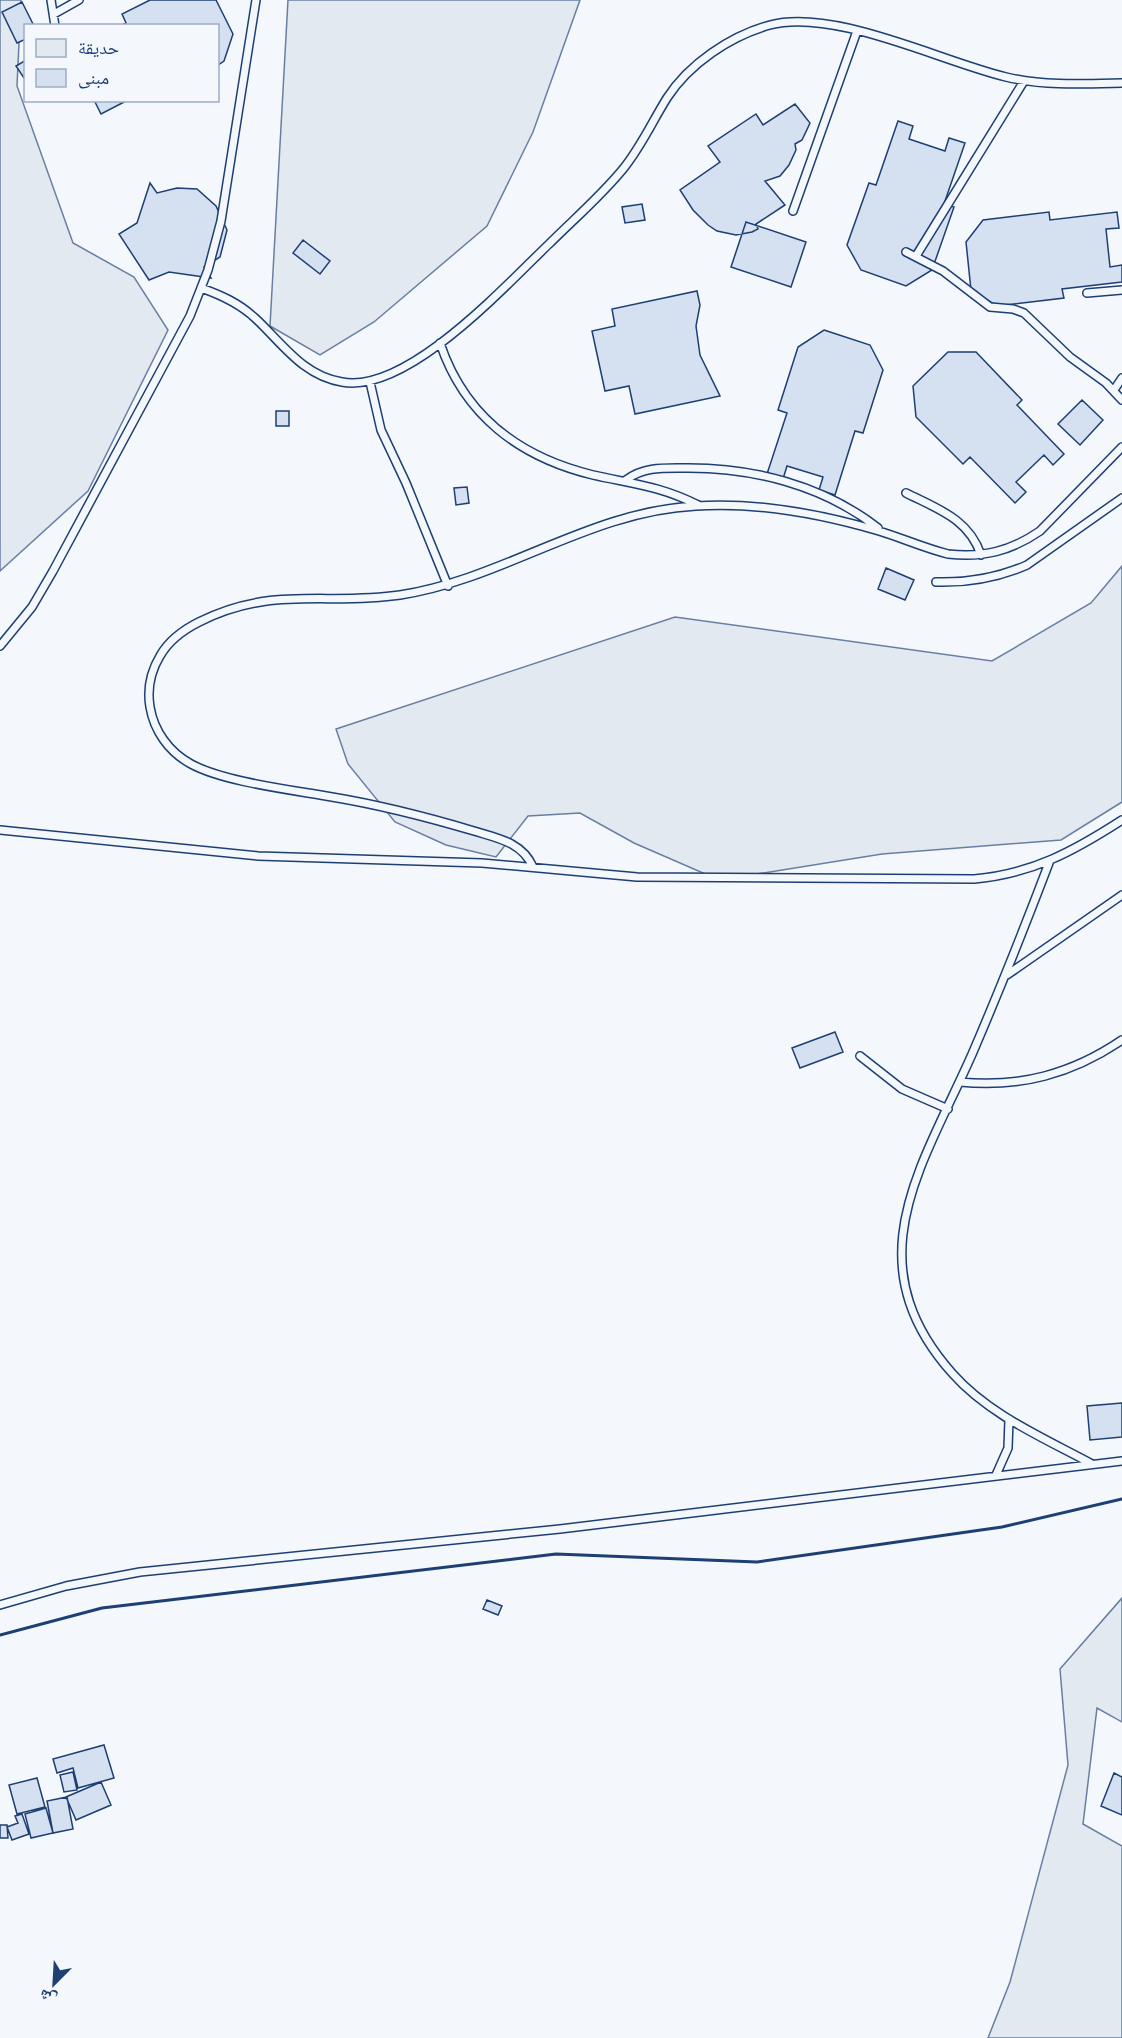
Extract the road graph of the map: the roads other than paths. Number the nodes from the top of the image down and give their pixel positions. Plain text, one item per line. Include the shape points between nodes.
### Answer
1 (51, 0) edge
2 (79, 0) edge
3 (256, 0) edge
4 (54, 14) junction
5 (55, 24) edge
6 (857, 31) junction
7 (1024, 81) junction
8 (1122, 83) edge
9 (793, 211) dead end
10 (906, 252) dead end
11 (916, 256) junction
12 (201, 288) junction
13 (1122, 290) edge
14 (1087, 293) dead end
15 (440, 343) junction
16 (1122, 378) edge
17 (370, 382) junction
18 (1114, 390) junction
19 (1122, 400) edge
20 (1122, 447) edge
21 (626, 480) junction
22 (906, 493) dead end
23 (1122, 498) edge
24 (698, 506) junction
25 (882, 532) junction
26 (981, 555) junction
27 (936, 582) dead end
28 (448, 586) junction
29 (0, 646) edge
30 (1122, 820) edge
31 (0, 830) edge
32 (1049, 863) junction
33 (533, 867) junction
34 (1122, 895) edge
35 (1006, 975) junction
36 (1122, 1040) edge
37 (860, 1056) dead end
38 (960, 1082) junction
39 (948, 1109) junction
40 (1009, 1419) junction
41 (1122, 1461) edge
42 (1092, 1464) junction
43 (996, 1474) junction
44 (0, 1605) edge

1 - 4 lane
2 - 4 lane
3 - 12 lane via 220,221
4 - 5 lane
6 - 7 lane
6 - 9 lane
6 - 15 lane via 823,22 784,22 742,36 704,59 679,82 637,151 608,186 497,295
7 - 8 lane
7 - 11 lane
10 - 11 lane
11 - 18 lane via 943,271 983,303 1024,313 1070,357
12 - 17 lane via 244,309 315,373 345,383
12 - 29 lane via 184,327 53,571 32,607
13 - 14 lane
15 - 17 lane
15 - 21 lane via 454,379 488,422 555,462 590,474
16 - 18 lane
17 - 28 lane via 381,430
18 - 19 lane
20 - 26 lane via 1040,531 1013,547
21 - 24 lane via 660,488
21 - 25 lane via 657,468 741,471 834,500
22 - 26 lane via 958,520 972,535
23 - 27 lane via 1027,565 973,581
24 - 25 lane via 792,512
24 - 28 lane via 652,511 601,524
25 - 26 lane via 948,554
28 - 33 lane via 368,598 275,598 217,613 184,630 161,653 150,684 152,716 167,745 193,765 468,829 514,844
30 - 32 lane
31 - 33 lane via 258,855
32 - 33 lane via 1012,874 974,879 638,877
32 - 35 lane
34 - 35 lane
35 - 38 lane
36 - 38 lane via 1077,1065 1041,1078 1002,1084
37 - 39 lane via 902,1089
38 - 39 lane
39 - 40 lane via 910,1189 903,1231 904,1273 915,1315 937,1355 969,1391
40 - 42 lane
40 - 43 lane via 1008,1448
41 - 42 lane
42 - 43 lane
43 - 44 lane via 560,1529 140,1572 66,1586

